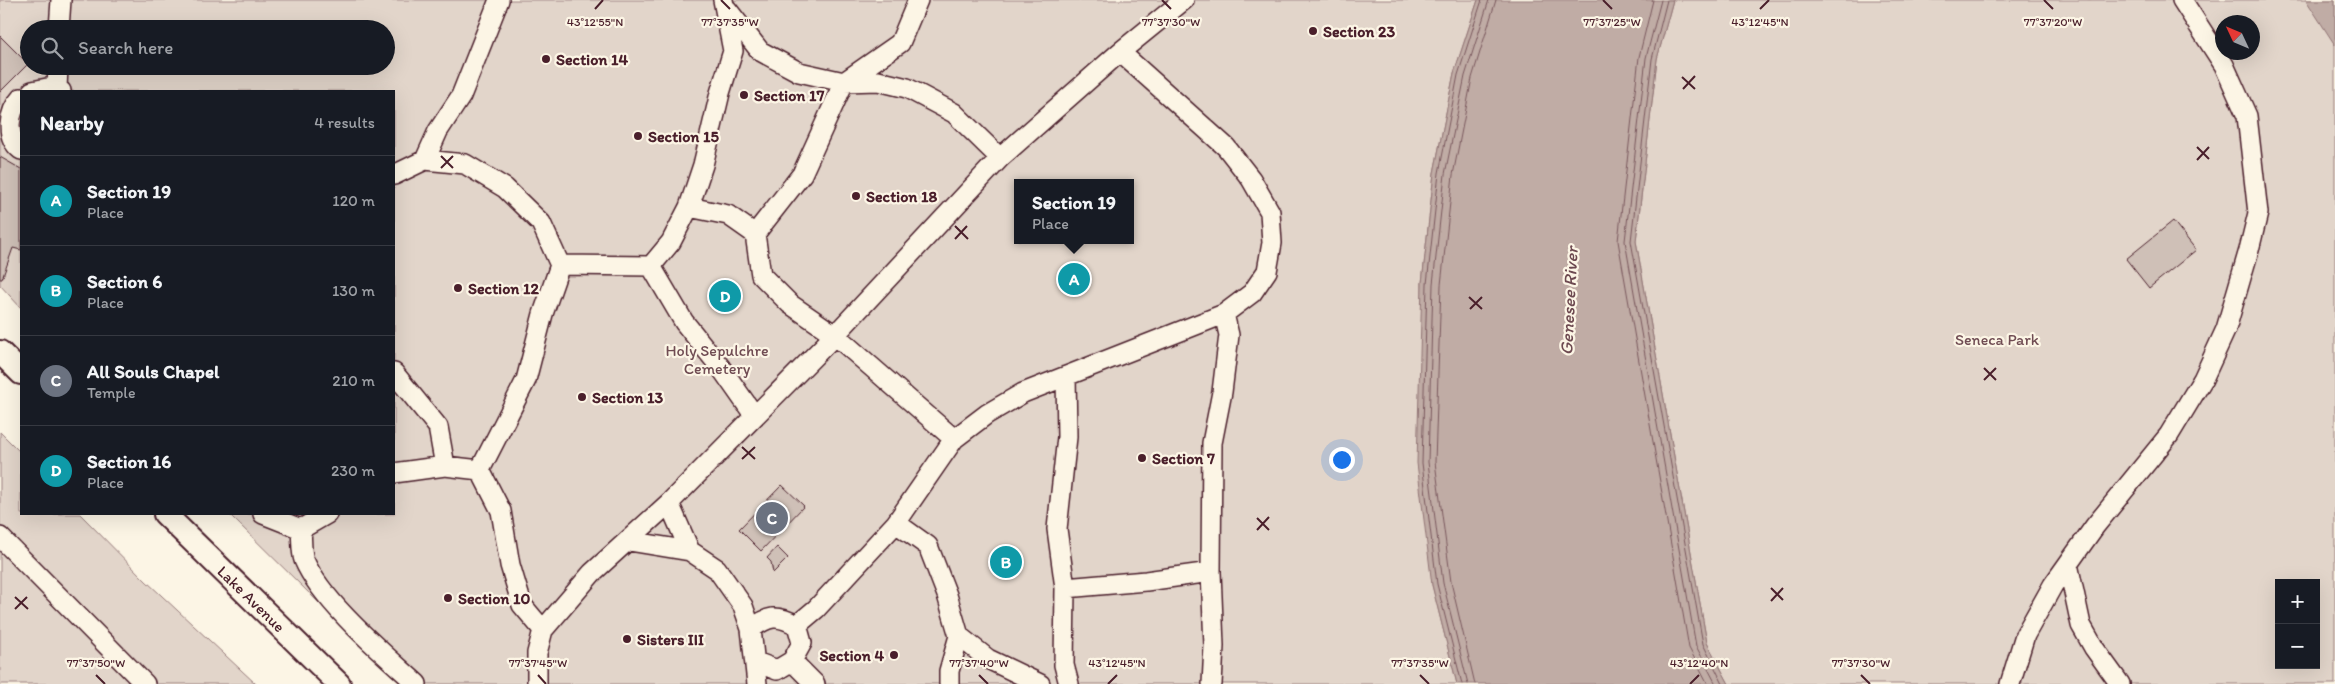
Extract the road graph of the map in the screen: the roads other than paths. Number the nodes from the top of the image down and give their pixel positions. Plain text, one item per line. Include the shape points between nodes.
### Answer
1 (60, 0) edge
2 (499, 0) edge
3 (918, 0) edge
4 (1184, 0) edge
5 (2182, 0) edge
6 (722, 3) edge
7 (59, 20) edge
8 (1120, 52) junction
9 (58, 75) edge
10 (844, 82) junction
11 (37, 90) edge
12 (59, 90) edge
13 (20, 99) edge
14 (20, 149) edge
15 (1000, 158) junction
16 (425, 160) junction
17 (395, 175) edge
18 (688, 207) junction
19 (755, 234) junction
20 (560, 265) junction
21 (651, 266) junction
22 (1224, 314) junction
23 (835, 335) junction
24 (0, 352) edge
25 (20, 372) edge
26 (395, 374) edge
27 (1066, 376) junction
28 (754, 415) junction
29 (954, 439) junction
30 (445, 466) junction
31 (480, 470) junction
32 (395, 473) edge
33 (669, 503) junction
34 (167, 515) edge
35 (266, 515) edge
36 (324, 515) edge
37 (896, 523) junction
38 (302, 529) junction
39 (0, 537) edge
40 (629, 540) junction
41 (690, 551) junction
42 (2068, 564) junction
43 (1211, 572) junction
44 (1065, 588) junction
45 (797, 625) junction
46 (751, 629) junction
47 (543, 630) junction
48 (959, 636) junction
49 (792, 661) junction
50 (756, 662) junction
51 (145, 684) edge
52 (339, 684) edge
53 (417, 684) edge
54 (537, 684) edge
55 (757, 684) edge
56 (816, 684) edge
57 (948, 684) edge
58 (1040, 684) edge
59 (1069, 684) edge
60 (1212, 684) edge
61 (2010, 684) edge
62 (2120, 684) edge

1 - 7 lane
2 - 16 lane via 461,96 438,131
3 - 10 lane via 900,43
4 - 8 lane
5 - 42 lane via 2224,64 2247,116 2258,213 2226,329 2203,379 2169,435
6 - 10 lane via 760,51 799,72
6 - 18 lane via 733,51
8 - 15 lane
8 - 22 lane via 1226,147 1251,179 1270,212 1272,243 1266,271 1252,293
9 - 12 lane
10 - 15 lane via 878,81 907,88 954,113
10 - 19 lane via 802,174
11 - 12 lane
13 - 14 lane via 10,125 12,137
15 - 23 lane
16 - 17 lane
16 - 20 lane via 465,164 505,188 541,223
18 - 19 lane via 728,215
18 - 21 lane via 671,242
19 - 23 lane via 761,276 790,304
20 - 21 lane
20 - 31 lane via 526,380
21 - 28 lane via 684,322
22 - 27 lane
22 - 43 lane via 1229,335 1212,443
23 - 28 lane
23 - 29 lane
24 - 25 main road
26 - 30 lane via 438,427
27 - 29 lane via 1023,393
27 - 44 lane via 1067,437 1057,529
28 - 33 lane
29 - 37 lane
30 - 31 lane
30 - 32 lane
31 - 47 lane via 501,511 510,565 522,605
33 - 40 lane
33 - 41 lane
34 - 52 main road, Lake Avenue
35 - 38 lane
36 - 38 lane
37 - 45 lane
37 - 48 lane via 928,546
38 - 53 lane via 303,558 319,585 362,633
39 - 51 lane
40 - 41 lane
40 - 47 lane via 592,573
41 - 46 lane via 716,570 743,606
42 - 61 lane via 2025,635
42 - 62 lane via 2081,625
43 - 44 lane
43 - 60 lane
44 - 59 lane via 1064,665
45 - 46 lane via 782,617 764,619
45 - 49 lane via 802,643
46 - 50 lane
47 - 54 lane via 537,653
48 - 57 lane
48 - 58 lane via 988,659
49 - 50 lane via 777,670
49 - 56 lane
50 - 55 lane

